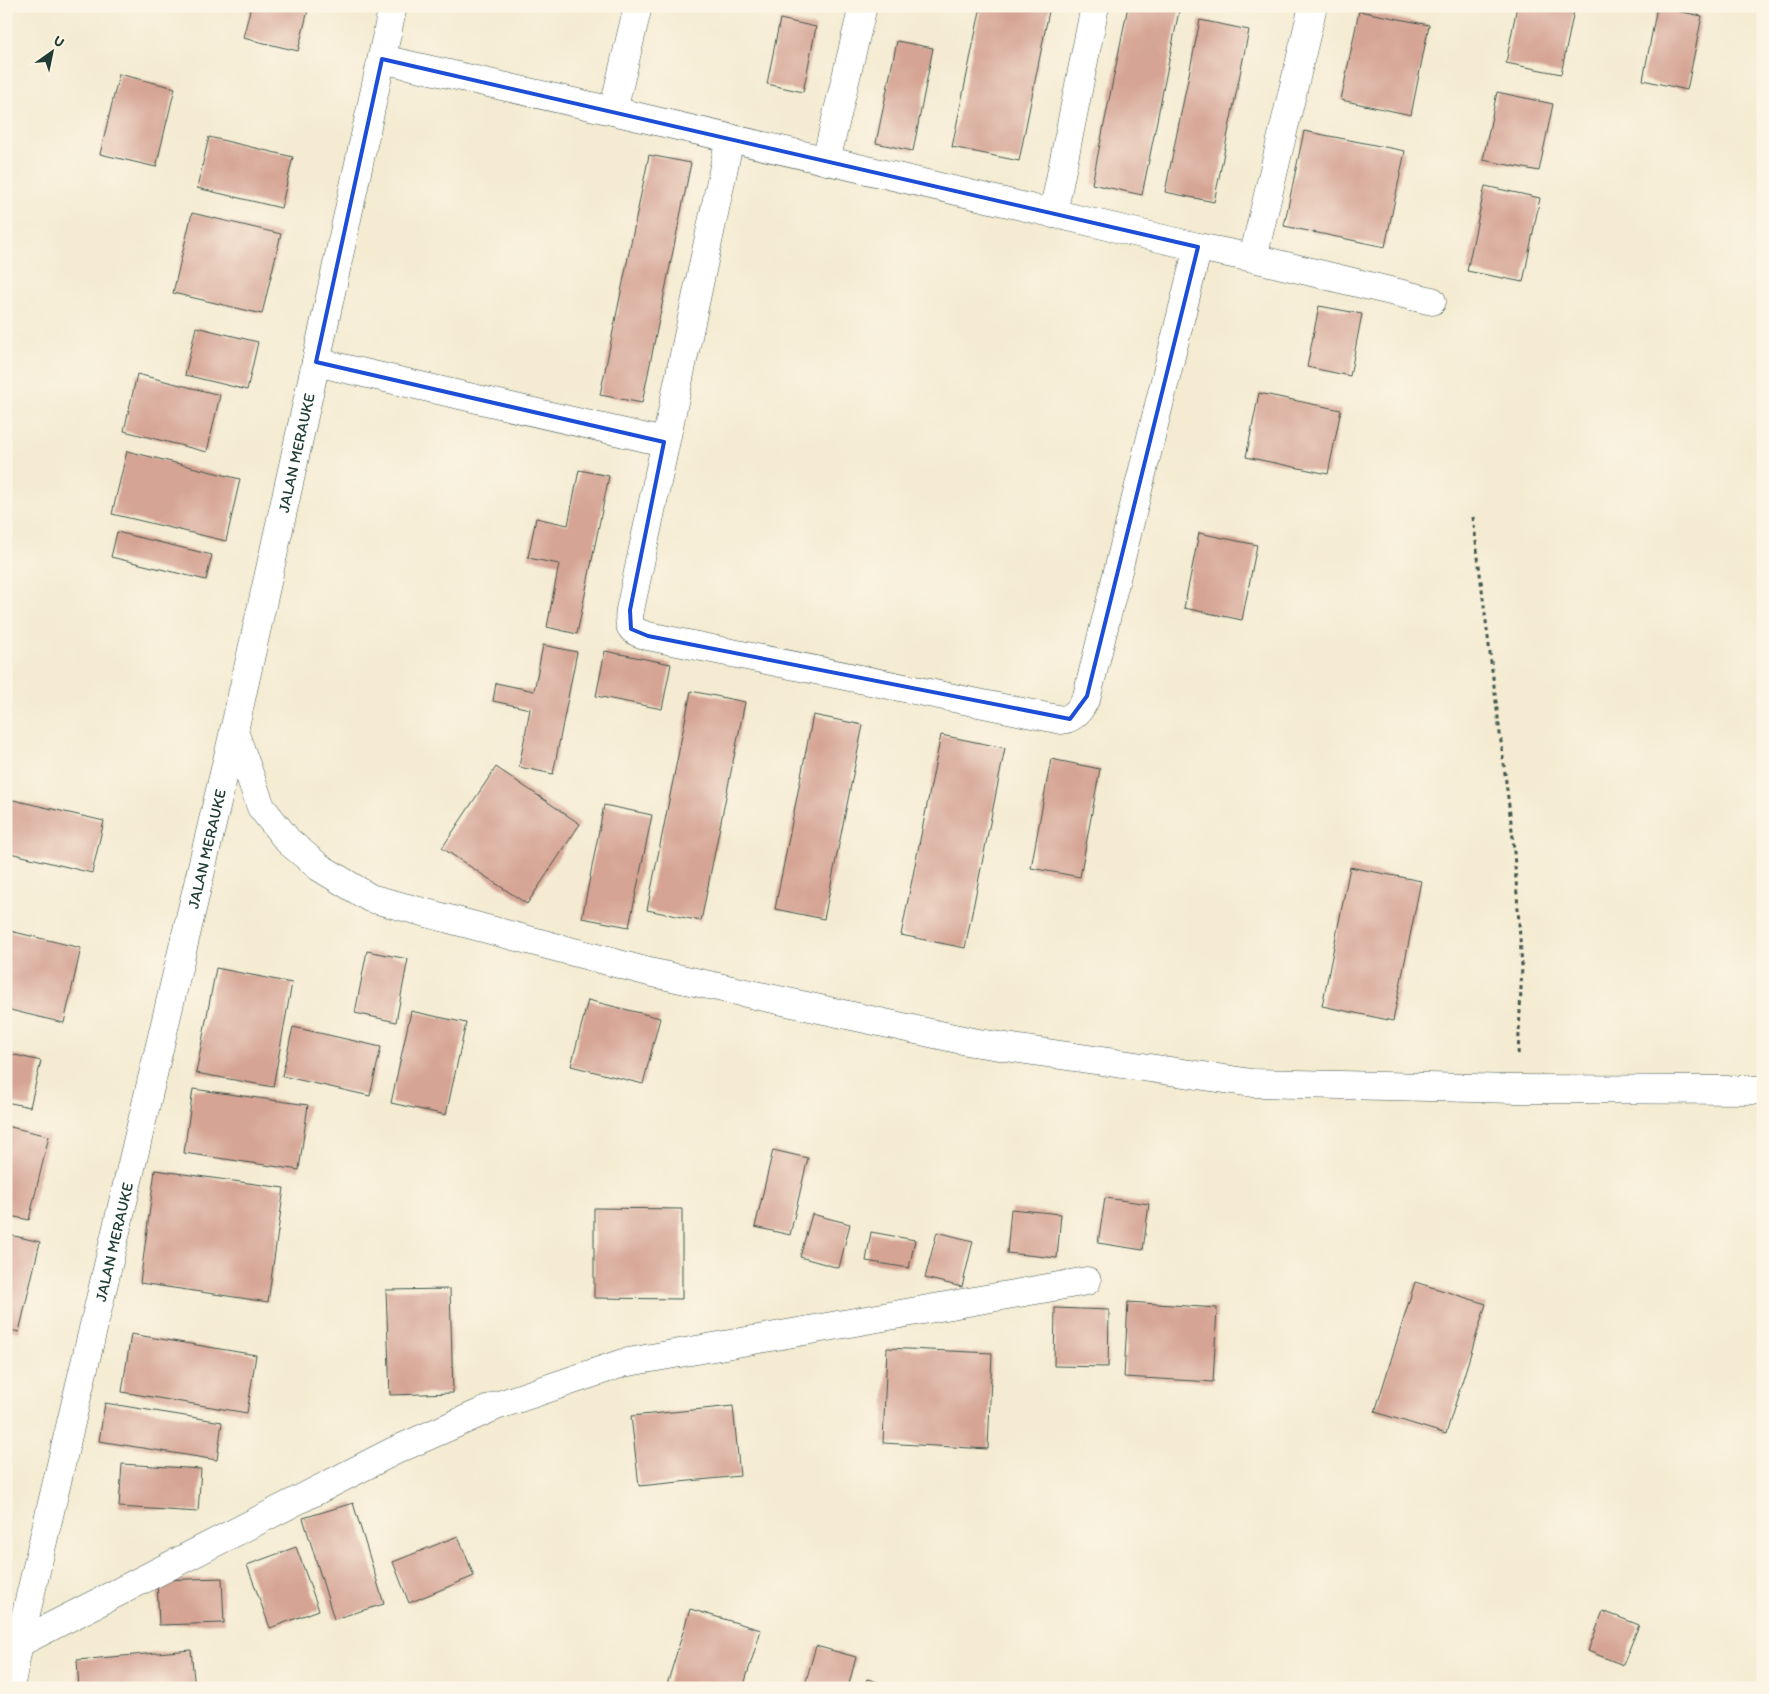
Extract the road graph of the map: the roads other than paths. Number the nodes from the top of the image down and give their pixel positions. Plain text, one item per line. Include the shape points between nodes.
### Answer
1 (393, 6) edge
2 (638, 6) edge
3 (863, 6) edge
4 (1094, 6) edge
5 (1313, 6) edge
6 (382, 59) junction
7 (613, 111) junction
8 (730, 138) junction
9 (826, 161) junction
10 (1053, 214) junction
11 (1198, 247) junction
12 (1253, 258) junction
13 (1432, 301) dead end
14 (316, 362) junction
15 (664, 442) junction
16 (234, 731) junction
17 (1763, 1090) edge
18 (1087, 1281) dead end
19 (19, 1643) junction
20 (10, 1688) edge

1 - 6 street, JALAN MERAUKE
2 - 7 street
3 - 9 street
4 - 10 street
5 - 12 street
6 - 7 street
6 - 14 street, JALAN MERAUKE
7 - 8 street
8 - 9 street
8 - 15 street
9 - 10 street
10 - 11 street
11 - 12 street
11 - 15 street via 1087,696 1070,718 1062,720 657,638 630,629 630,610
12 - 13 street
14 - 15 street
14 - 16 street, JALAN MERAUKE
16 - 17 street via 262,807 283,834 319,867 370,898 648,972 972,1042 1252,1083
16 - 19 street, JALAN MERAUKE
18 - 19 street via 623,1364 496,1406 394,1451
19 - 20 street, JALAN MERAUKE

